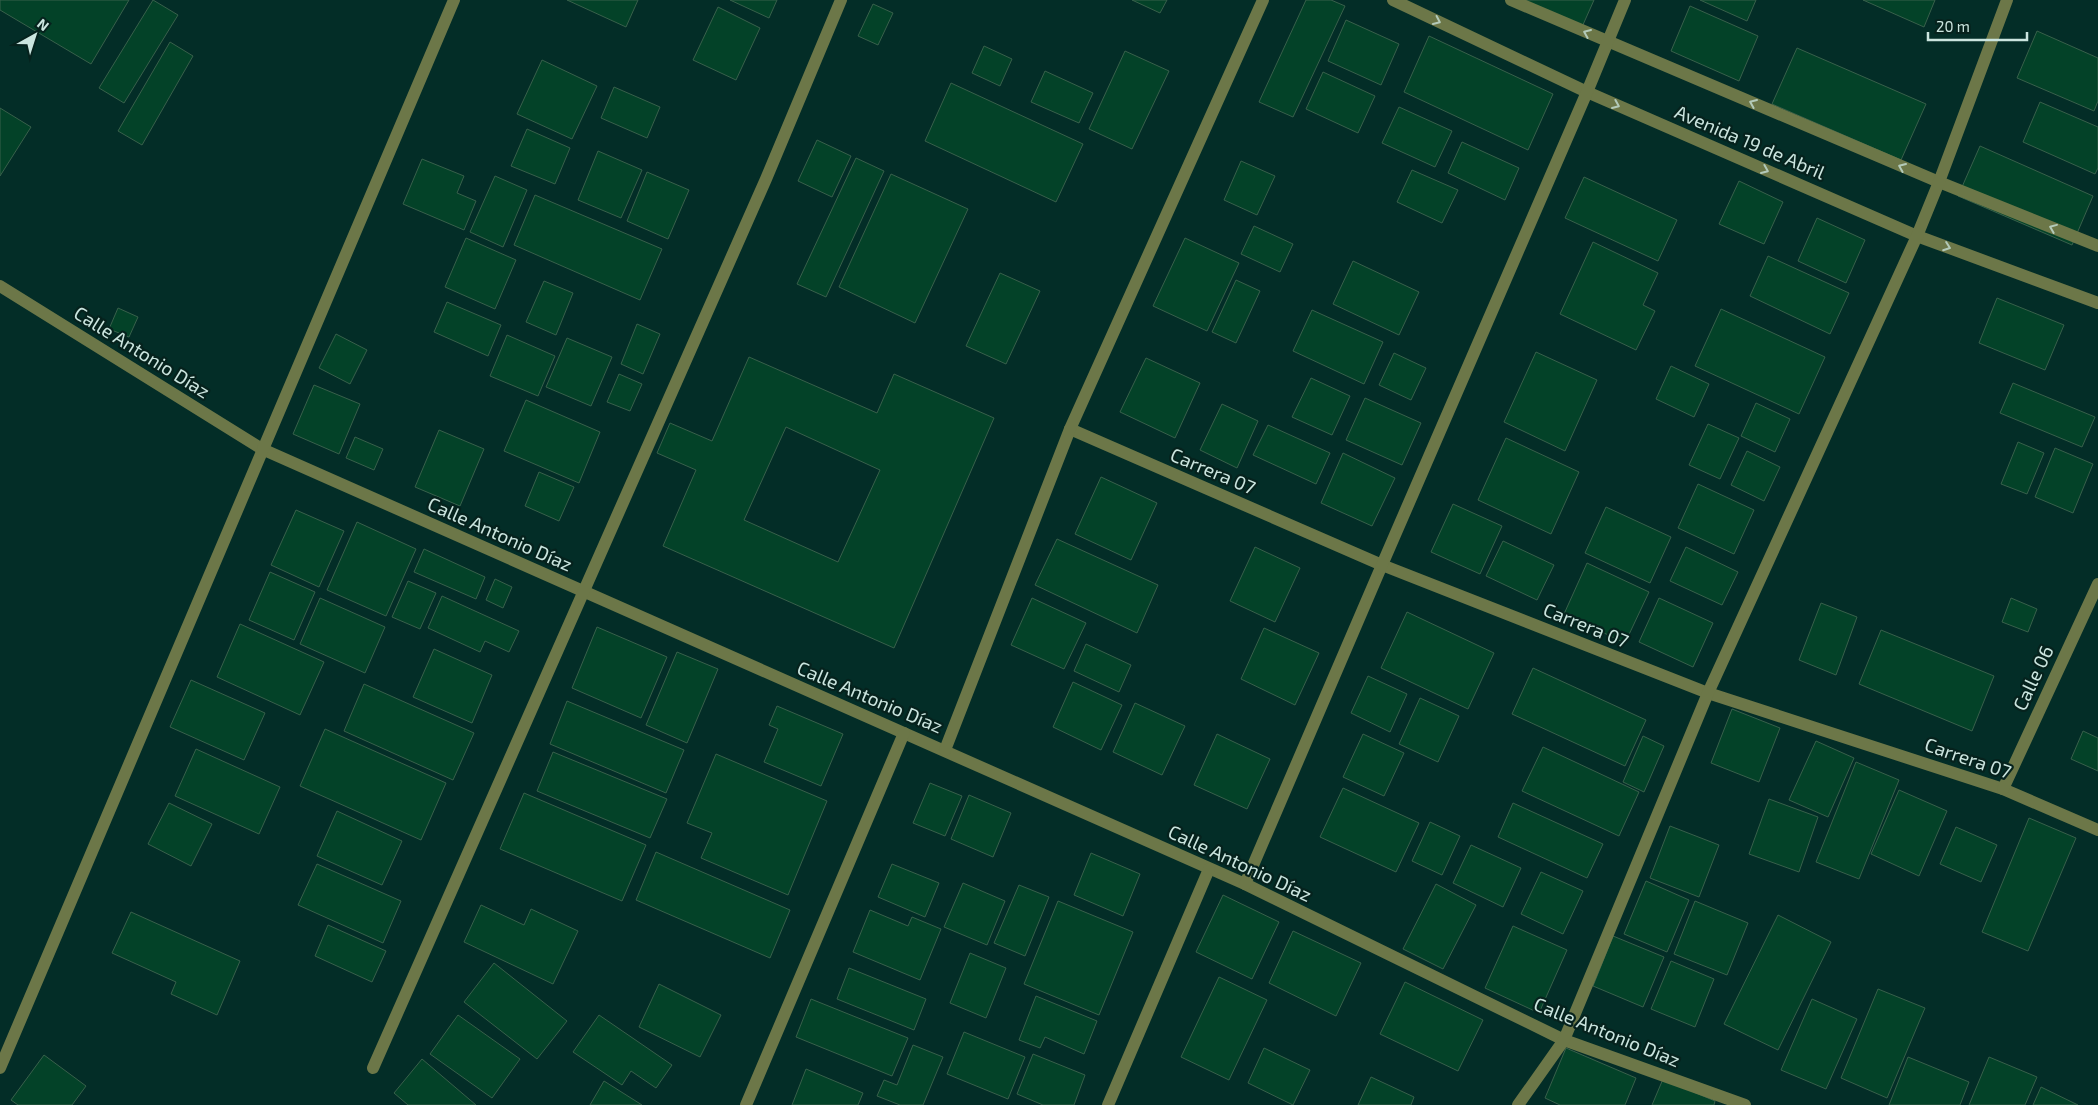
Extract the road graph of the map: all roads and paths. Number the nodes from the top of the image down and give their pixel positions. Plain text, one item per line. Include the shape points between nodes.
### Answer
1 (454, 0) edge
2 (841, 0) edge
3 (1263, 0) edge
4 (1393, 0) edge
5 (1511, 0) edge
6 (1625, 0) edge
7 (2007, 0) edge
8 (1609, 42) junction
9 (1587, 92) junction
10 (1940, 182) junction
11 (1917, 236) junction
12 (2098, 246) edge
13 (0, 286) edge
14 (2098, 302) edge
15 (1070, 429) junction
16 (262, 449) junction
17 (1382, 565) junction
18 (2098, 584) edge
19 (584, 591) junction
20 (1708, 693) junction
21 (904, 733) junction
22 (945, 750) junction
23 (2003, 788) junction
24 (2098, 830) edge
25 (1209, 869) junction
26 (1245, 884) junction
27 (1564, 1040) junction
28 (0, 1068) edge
29 (374, 1068) dead end
30 (746, 1105) edge
31 (1108, 1105) edge
32 (1518, 1105) edge
33 (1745, 1105) edge

1 - 16 street
2 - 19 street via 766,179
3 - 15 street
4 -> 9 street, Avenida 19 de Abril
8 -> 5 street, Avenida 19 de Abril
6 - 8 street
7 - 10 street
8 - 9 street
10 -> 8 street, Avenida 19 de Abril
9 -> 11 street, Avenida 19 de Abril
9 - 17 street
10 - 11 street
12 -> 10 street, Avenida 19 de Abril
11 -> 14 street, Avenida 19 de Abril
11 - 20 street
13 - 16 street, Calle Antonio Díaz
15 - 17 street, Carrera 07
15 - 22 street
16 - 19 street, Calle Antonio Díaz
16 - 28 street
17 - 20 street, Carrera 07
17 - 26 street
18 - 23 street, Calle 06
19 - 21 street, Calle Antonio Díaz
19 - 29 street
20 - 23 street, Carrera 07
20 - 27 street
21 - 22 street, Calle Antonio Díaz
21 - 30 street
22 - 25 street, Calle Antonio Díaz
23 - 24 street, Carrera 07
25 - 26 street, Calle Antonio Díaz
25 - 31 street
26 - 27 street, Calle Antonio Díaz
27 - 32 street
27 - 33 street, Calle Antonio Díaz

